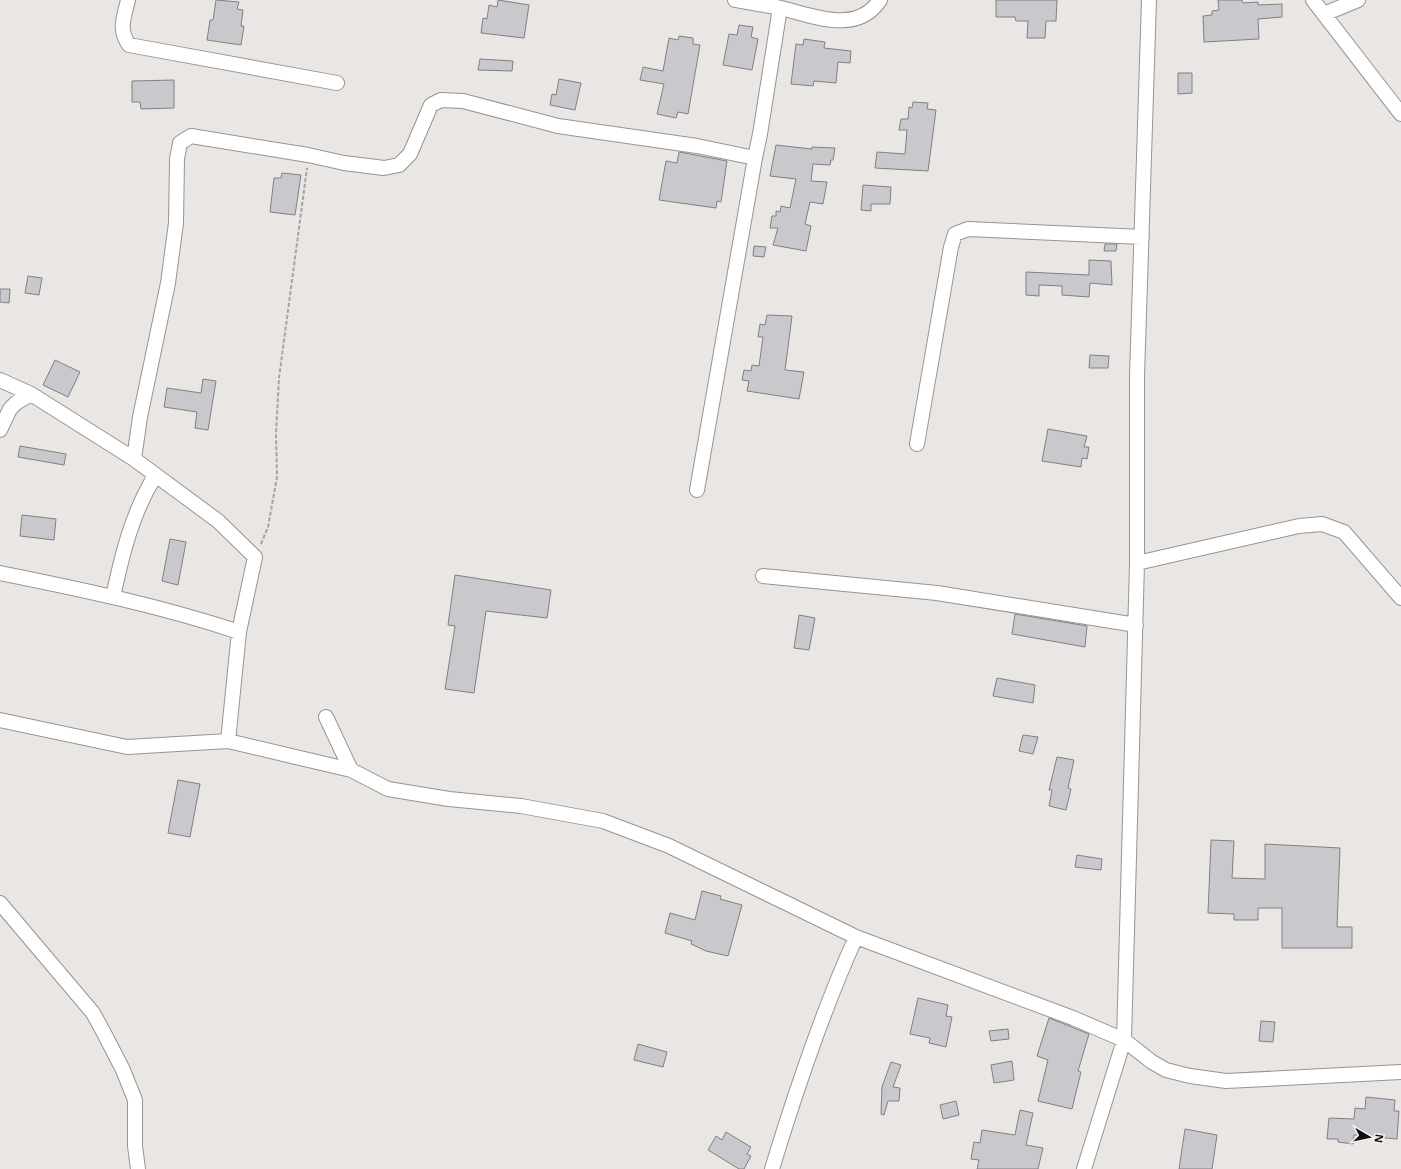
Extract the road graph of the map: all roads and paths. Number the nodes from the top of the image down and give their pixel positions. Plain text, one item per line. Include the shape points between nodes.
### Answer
1 (128, 0) edge
2 (735, 0) edge
3 (880, 0) edge
4 (1148, 0) edge
5 (1314, 0) edge
6 (1358, 0) edge
7 (780, 8) junction
8 (1324, 14) junction
9 (337, 83) dead end
10 (1401, 114) edge
11 (308, 155) junction
12 (755, 158) junction
13 (1142, 237) junction
14 (0, 380) edge
15 (31, 394) junction
16 (0, 430) edge
17 (917, 444) dead end
18 (134, 460) junction
19 (155, 476) junction
20 (697, 490) dead end
21 (255, 558) junction
22 (1137, 564) junction
23 (0, 573) edge
24 (763, 576) dead end
25 (113, 597) junction
26 (1401, 598) edge
27 (1136, 625) junction
28 (239, 632) junction
29 (326, 717) dead end
30 (0, 720) edge
31 (228, 741) junction
32 (351, 770) junction
33 (0, 903) edge
34 (856, 937) junction
35 (1124, 1040) junction
36 (1401, 1072) edge
37 (138, 1169) edge
38 (772, 1169) edge
39 (1084, 1169) edge

1 - 9 street via 122,35 129,45
2 - 7 street
3 - 7 street via 874,9 862,18 849,21 828,20
4 - 13 street
5 - 8 street
6 - 8 street
7 - 12 street
8 - 10 street
11 - 12 street via 384,168 399,165 410,154 431,105 441,100 463,101 558,126 697,146
11 - 18 street via 190,136 180,143 177,159 176,224 168,283 140,417
11 - 21 path via 279,378 277,477 268,527
12 - 20 street
13 - 17 street via 968,229 955,234
13 - 22 street via 1137,376
14 - 15 street
15 - 16 street via 10,409
15 - 18 street
18 - 19 street
19 - 21 street via 218,521
19 - 25 street via 142,497 132,524
21 - 28 street
22 - 26 street via 1299,526 1322,524 1344,532
22 - 27 street
23 - 25 street
24 - 27 street via 937,593
25 - 28 street
27 - 35 street
28 - 31 street
29 - 32 street
30 - 31 street via 127,747
31 - 32 street
32 - 34 street via 388,789 449,799 521,806 603,821 669,846
33 - 37 street via 93,1014 105,1035 135,1100
34 - 35 street via 1073,1018
34 - 38 street via 835,984 794,1096
35 - 36 street via 1166,1070 1226,1081
35 - 39 street

